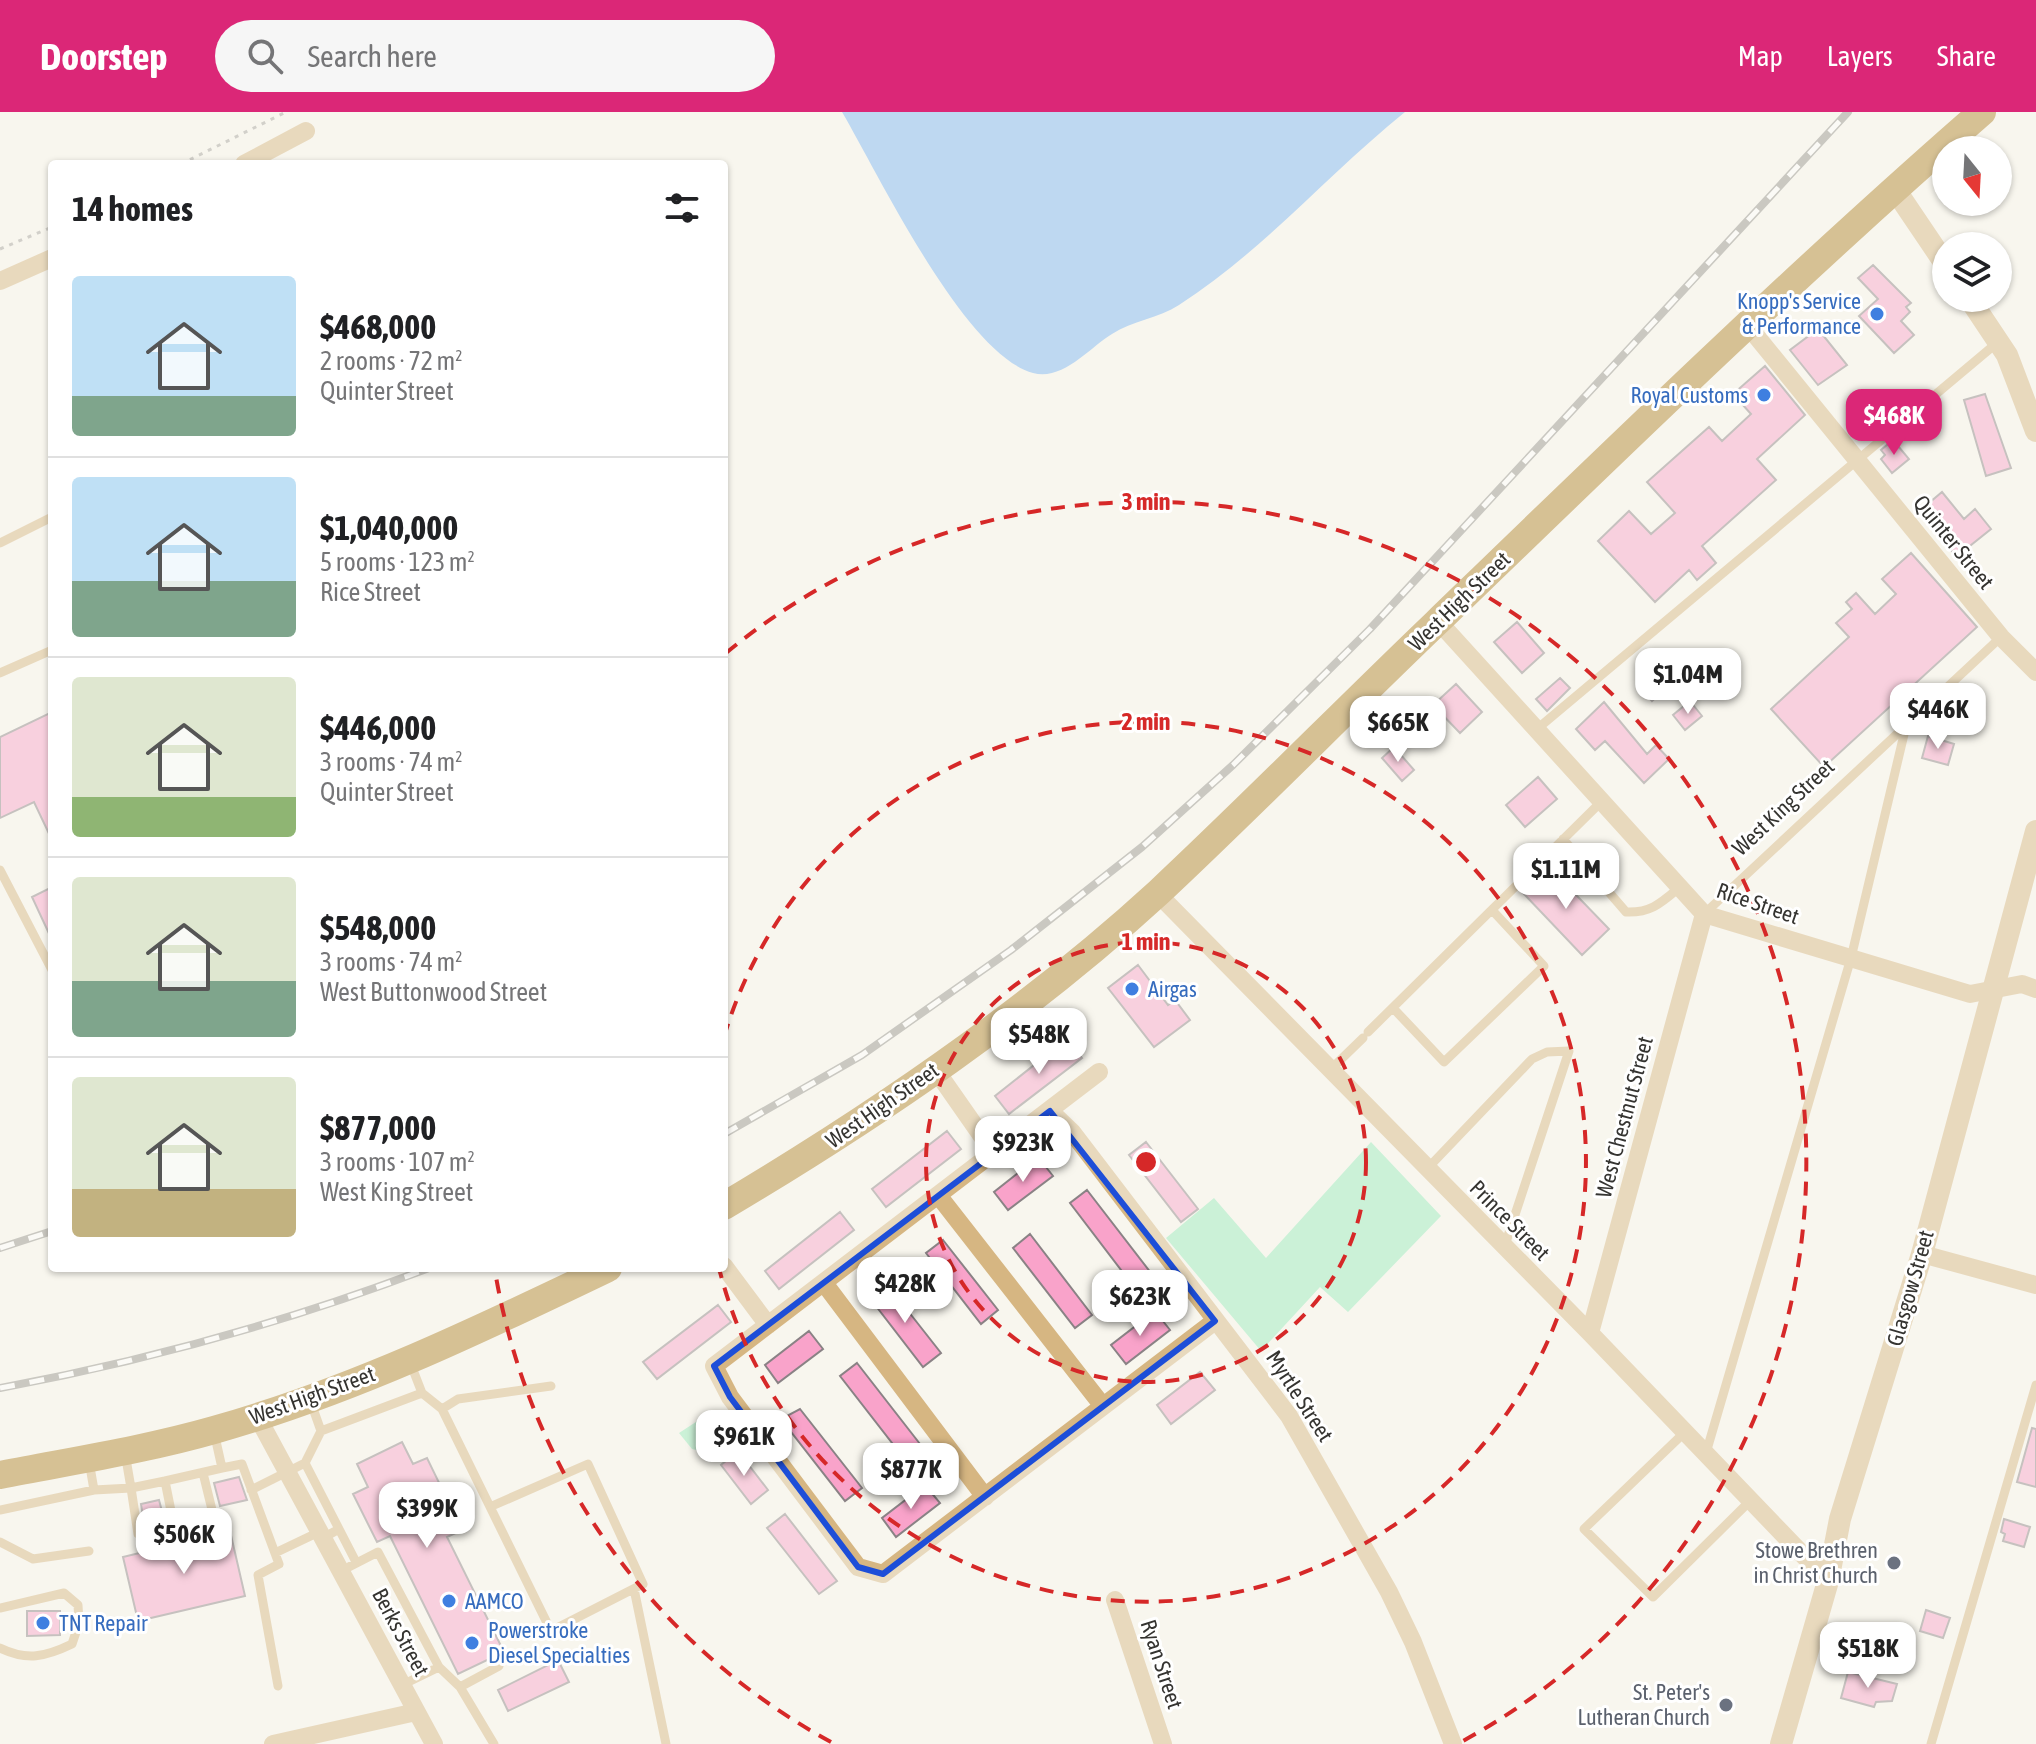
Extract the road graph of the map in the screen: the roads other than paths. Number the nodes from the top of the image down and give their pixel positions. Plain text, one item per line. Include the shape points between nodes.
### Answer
1 (1982, 112) edge
2 (306, 131) dead end
3 (252, 160) edge
4 (1894, 188) junction
5 (1932, 244) edge
6 (48, 260) edge
7 (0, 281) edge
8 (1978, 312) edge
9 (1748, 326) junction
10 (1998, 342) junction
11 (2036, 431) edge
12 (1855, 458) junction
13 (48, 519) edge
14 (0, 543) edge
15 (1438, 621) junction
16 (2001, 637) junction
17 (48, 652) edge
18 (2036, 672) edge
19 (0, 673) edge
20 (1906, 726) junction
21 (1537, 729) junction
22 (1602, 801) junction
23 (2036, 831) edge
24 (1563, 839) junction
25 (0, 870) edge
26 (1680, 887) junction
27 (1157, 893) junction
28 (1492, 910) junction
29 (1704, 914) junction
30 (1851, 958) junction
31 (48, 962) edge
32 (2036, 989) edge
33 (1990, 991) junction
34 (1393, 1008) junction
35 (935, 1069) junction
36 (1329, 1071) junction
37 (1099, 1072) dead end
38 (1050, 1111) junction
39 (993, 1152) junction
40 (1426, 1170) junction
41 (938, 1195) junction
42 (728, 1204) edge
43 (1504, 1248) junction
44 (1922, 1254) junction
45 (728, 1271) edge
46 (600, 1272) edge
47 (824, 1283) junction
48 (2036, 1285) edge
49 (1215, 1321) junction
50 (768, 1325) junction
51 (1590, 1333) junction
52 (409, 1359) junction
53 (2036, 1385) edge
54 (551, 1386) dead end
55 (422, 1393) junction
56 (309, 1397) junction
57 (1102, 1405) junction
58 (442, 1409) junction
59 (257, 1416) junction
60 (213, 1431) junction
61 (321, 1431) junction
62 (1685, 1432) junction
63 (125, 1450) junction
64 (1706, 1453) junction
65 (88, 1458) junction
66 (305, 1463) junction
67 (222, 1468) junction
68 (287, 1472) junction
69 (203, 1473) junction
70 (0, 1475) edge
71 (165, 1481) junction
72 (131, 1488) junction
73 (94, 1490) junction
74 (251, 1495) junction
75 (985, 1497) junction
76 (1751, 1500) junction
77 (492, 1506) junction
78 (0, 1510) edge
79 (223, 1520) dead end
80 (327, 1533) junction
81 (0, 1542) edge
82 (89, 1551) dead end
83 (275, 1553) junction
84 (348, 1567) junction
85 (1828, 1581) junction
86 (634, 1589) junction
87 (1115, 1600) dead end
88 (0, 1608) edge
89 (0, 1648) edge
90 (499, 1666) dead end
91 (439, 1667) junction
92 (402, 1685) junction
93 (278, 1686) dead end
94 (460, 1687) junction
95 (416, 1712) junction
96 (273, 1744) edge
97 (434, 1744) edge
98 (494, 1744) edge
99 (666, 1744) edge
100 (1163, 1744) edge
101 (1453, 1744) edge
102 (1781, 1744) edge
103 (1931, 1744) edge

1 - 4 main road, West High Street
2 - 3 street
4 - 5 street
4 - 9 main road, West High Street
6 - 7 street
8 - 10 street
9 - 12 street, Quinter Street
9 - 15 main road, West High Street
10 - 11 street
10 - 12 lane
12 - 16 street, Quinter Street
12 - 21 lane
13 - 14 lane
15 - 21 street, Rice Street
15 - 27 main road, West High Street
16 - 18 street, Quinter Street
16 - 20 lane, West King Street
17 - 19 lane
20 - 29 lane, West King Street
20 - 30 lane
21 - 22 street, Rice Street
22 - 24 lane
22 - 26 street, Rice Street
23 - 33 street, Glasgow Street
24 - 26 lane via 1626,912 1656,908
24 - 28 lane
25 - 31 lane
26 - 29 street, Rice Street
27 - 35 main road, West High Street via 1049,984
27 - 36 street, Prince Street
28 - 34 lane
28 - 34 lane via 1544,966 1444,1062
29 - 30 street, Rice Street
29 - 51 street, West Chestnut Street
30 - 33 street, Rice Street via 1970,994
30 - 64 lane
32 - 33 street, Rice Street via 2022,984
33 - 44 street, Glasgow Street
34 - 36 lane
35 - 39 street
35 - 42 main road, West High Street via 837,1138
36 - 40 street, Prince Street
37 - 38 street
38 - 39 street
38 - 49 street, Myrtle Street via 1072,1132
39 - 41 street
40 - 43 street, Prince Street
40 - 43 lane via 1532,1059 1569,1051
41 - 47 street
41 - 57 street
43 - 51 street, Prince Street
44 - 48 street
44 - 85 street, Glasgow Street via 1840,1519
45 - 50 street
46 - 52 main road, West High Street
47 - 50 street
47 - 75 street
49 - 57 street
49 - 101 street, Myrtle Street via 1289,1416 1389,1592
50 - 75 street via 714,1366 730,1397 858,1567 883,1574
51 - 62 street, Prince Street
52 - 55 lane
52 - 56 main road, West High Street
53 - 103 lane
54 - 58 lane via 458,1399
55 - 58 lane
55 - 61 lane
56 - 59 main road, West High Street
56 - 61 lane
57 - 75 street
58 - 77 lane
59 - 60 main road, West High Street
59 - 68 street, Berks Street
60 - 63 main road, West High Street
60 - 67 lane
61 - 66 lane
62 - 64 street, Prince Street
62 - 76 lane via 1584,1529 1653,1597
63 - 65 main road, West High Street
63 - 72 lane
64 - 76 street, Prince Street
65 - 70 main road, West High Street
65 - 73 lane
66 - 68 lane
66 - 80 lane
67 - 69 lane
67 - 74 lane via 242,1464
68 - 74 lane
68 - 80 street, Berks Street
69 - 71 lane
69 - 79 lane via 215,1505 215,1522
71 - 72 lane
71 - 72 lane via 174,1526 138,1534
72 - 73 lane
73 - 78 lane
74 - 83 lane
76 - 85 street, Prince Street
77 - 86 lane via 551,1631
77 - 86 lane via 588,1464 643,1584
80 - 83 lane
80 - 84 street, Berks Street
81 - 82 lane via 33,1559
83 - 93 lane via 279,1564 258,1575
84 - 91 lane via 378,1552
84 - 92 street, Berks Street
85 - 102 street, Glasgow Street
86 - 99 lane
87 - 100 street, Ryan Street
88 - 89 lane via 64,1593 78,1605 79,1623 72,1644 50,1655 26,1658
90 - 94 lane
91 - 92 lane
91 - 94 lane
92 - 95 street, Berks Street
94 - 98 lane
95 - 96 street
95 - 97 street, Berks Street

